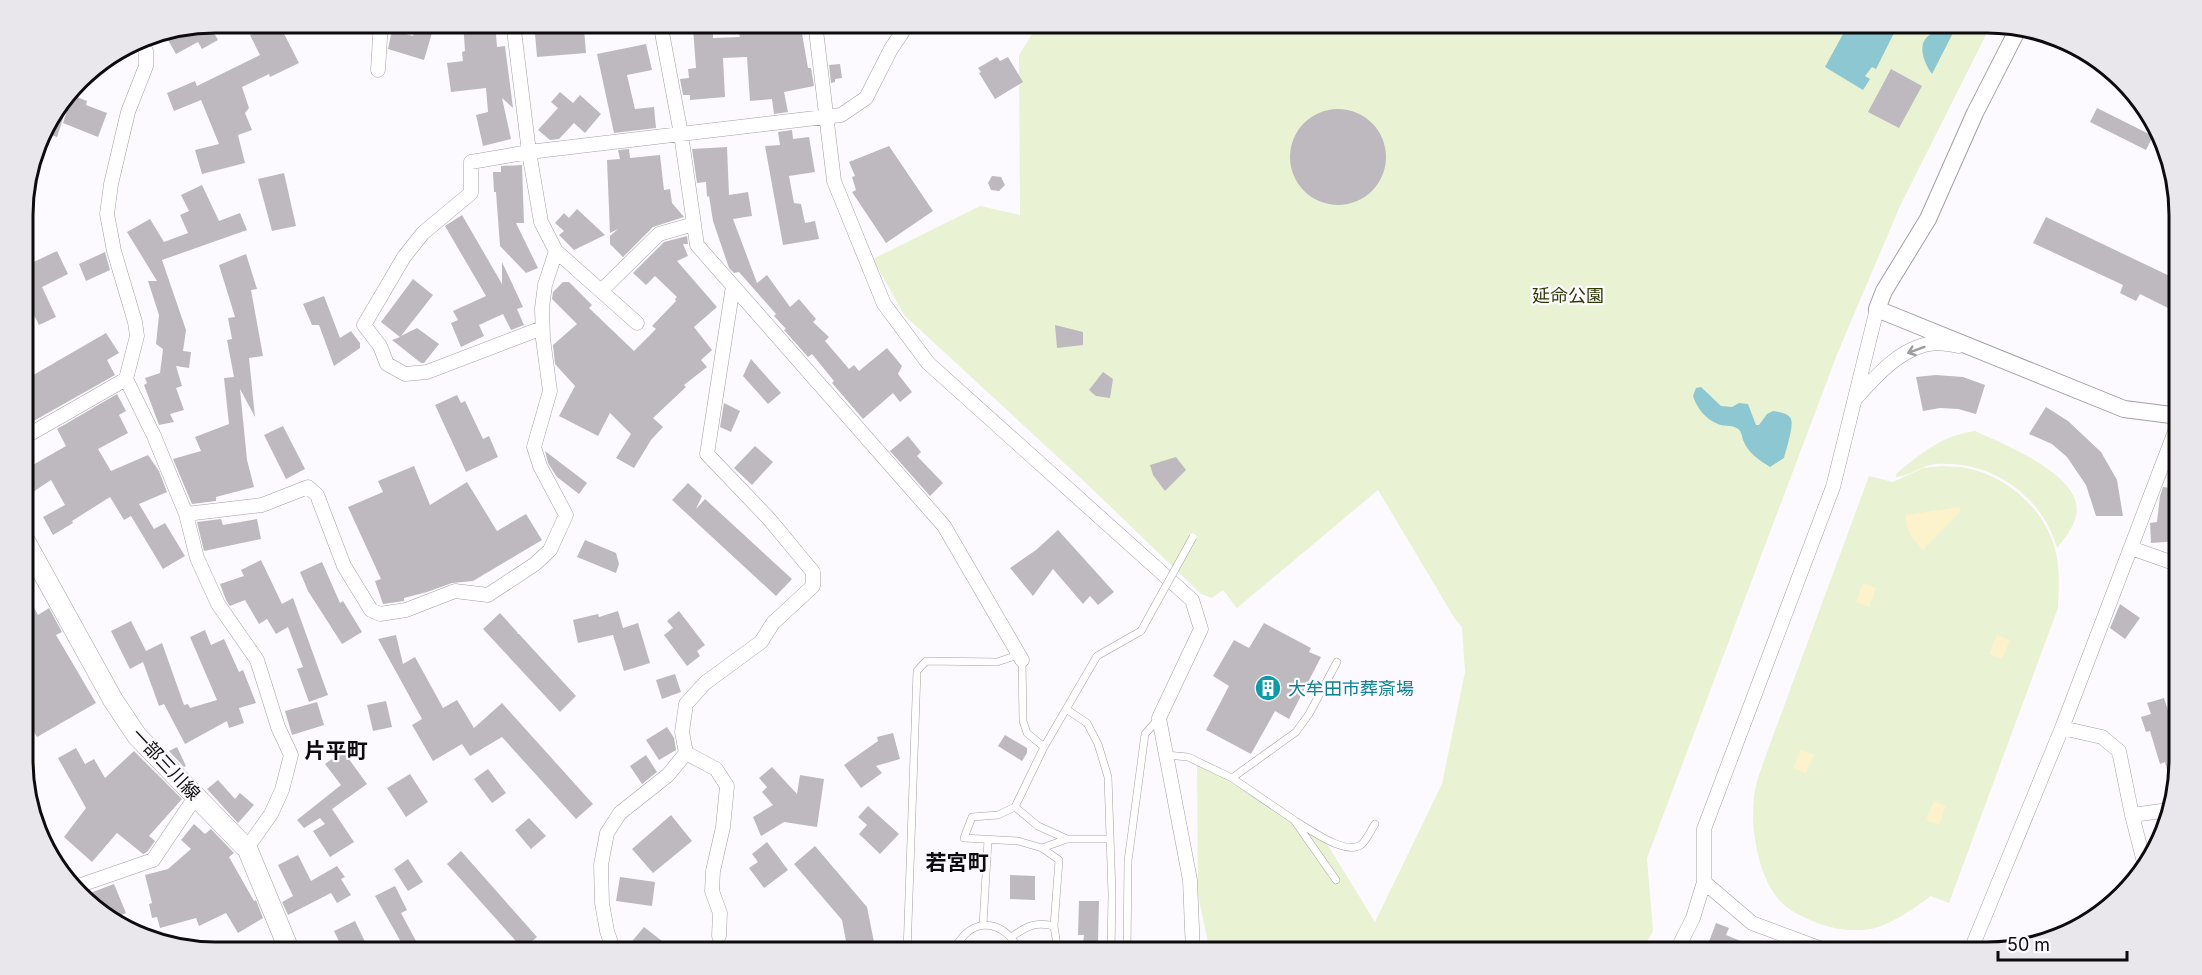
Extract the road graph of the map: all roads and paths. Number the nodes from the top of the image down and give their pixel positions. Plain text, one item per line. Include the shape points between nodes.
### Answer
1 (380, 33) edge
2 (514, 33) edge
3 (662, 33) edge
4 (816, 33) edge
5 (902, 33) edge
6 (2015, 35) edge
7 (144, 47) edge
8 (378, 70) dead end
9 (826, 116) junction
10 (681, 134) junction
11 (529, 152) junction
12 (694, 225) junction
13 (556, 251) junction
14 (733, 286) junction
15 (601, 291) junction
16 (1877, 309) junction
17 (637, 323) dead end
18 (542, 328) junction
19 (1973, 348) junction
20 (126, 379) junction
21 (1855, 400) junction
22 (2169, 415) edge
23 (33, 432) edge
24 (2169, 448) edge
25 (186, 514) junction
26 (1193, 537) dead end
27 (2132, 548) junction
28 (33, 555) edge
29 (2169, 561) edge
30 (1020, 657) junction
31 (1337, 662) dead end
32 (1066, 709) junction
33 (1159, 718) junction
34 (2062, 728) junction
35 (1044, 747) junction
36 (686, 753) junction
37 (1166, 755) junction
38 (1233, 778) junction
39 (196, 796) junction
40 (1015, 807) junction
41 (2161, 811) edge
42 (2132, 815) junction
43 (1294, 820) junction
44 (1375, 824) dead end
45 (1067, 839) junction
46 (988, 840) junction
47 (1110, 840) junction
48 (247, 848) junction
49 (1042, 848) junction
50 (2142, 855) edge
51 (1336, 879) dead end
52 (1704, 882) junction
53 (82, 884) edge
54 (983, 925) junction
55 (1054, 926) junction
56 (719, 936) dead end
57 (1011, 937) junction
58 (287, 942) edge
59 (611, 942) edge
60 (907, 942) edge
61 (959, 942) edge
62 (1016, 942) edge
63 (1056, 942) edge
64 (1111, 942) edge
65 (1127, 942) edge
66 (1193, 942) edge
67 (1681, 942) edge
68 (1788, 942) edge
69 (1974, 942) edge

1 - 8 street
2 - 11 street
3 - 10 street
4 - 9 street
5 - 9 street via 866,98 841,115
6 - 16 street via 1975,112 1928,219
7 - 20 street via 146,66 128,112 107,214 137,336
9 - 10 street
9 - 33 street via 834,182 884,304 928,363 1192,600 1201,629
10 - 11 street
10 - 12 street
11 - 13 street via 541,222
11 - 18 street via 471,162 471,192 423,233 404,257 364,326 380,346 387,364 405,374 427,372
12 - 14 street via 697,245
12 - 15 street via 659,234
13 - 15 street
13 - 18 street via 545,285
14 - 30 street via 944,526
14 - 36 street via 707,454 813,572 813,585 773,622 761,642 705,683 686,704 682,732
15 - 17 street
16 - 19 street
16 - 21 street
18 - 25 street via 550,391 534,447 566,515 550,550 536,564 488,595 454,591 406,610 380,614 370,610 344,566 317,495 308,487 262,505
19 -> 21 street via 1936,343 1910,351 1881,370
19 - 22 street via 2124,409
20 - 23 street
20 - 25 street
21 - 52 street via 1833,487 1704,829
24 - 27 street
25 - 48 street via 197,558 218,604 257,660 291,755 271,814
26 - 32 lane, bridge via 1141,632 1097,656
27 - 29 street
27 - 34 street
28 - 39 main road, 一部三川線 via 137,736
30 - 35 lane via 1026,733
30 - 60 lane via 997,662 926,661 917,671
31 - 38 lane via 1296,732
32 - 35 lane
32 - 47 lane via 1088,723 1098,744 1108,777
33 - 37 street
33 - 65 lane via 1145,734 1128,861
34 - 42 street via 2102,737 2119,751
34 - 69 street
35 - 40 lane
36 - 56 street via 716,769 727,786 713,871 712,891 720,914
36 - 59 street via 668,775 620,813 607,833 601,865 602,903
37 - 38 lane via 1188,757
37 - 66 street via 1190,880
38 - 43 lane
39 - 48 main road, 一部三川線
39 - 53 street via 153,860
40 - 45 lane via 1038,826
40 - 46 lane via 998,815 972,817 964,838
41 - 42 street
42 - 50 street
43 - 44 lane via 1349,849 1361,844
43 - 51 lane
45 - 47 lane
45 - 49 lane
46 - 49 lane via 1018,841
46 - 54 lane
47 - 64 lane
48 - 58 main road, 一部三川線
49 - 55 lane via 1059,860
52 - 67 street
52 - 68 street via 1752,923
54 - 57 lane via 991,925
54 - 61 lane via 966,932
55 - 57 lane via 1027,926
55 - 63 lane
57 - 62 lane

